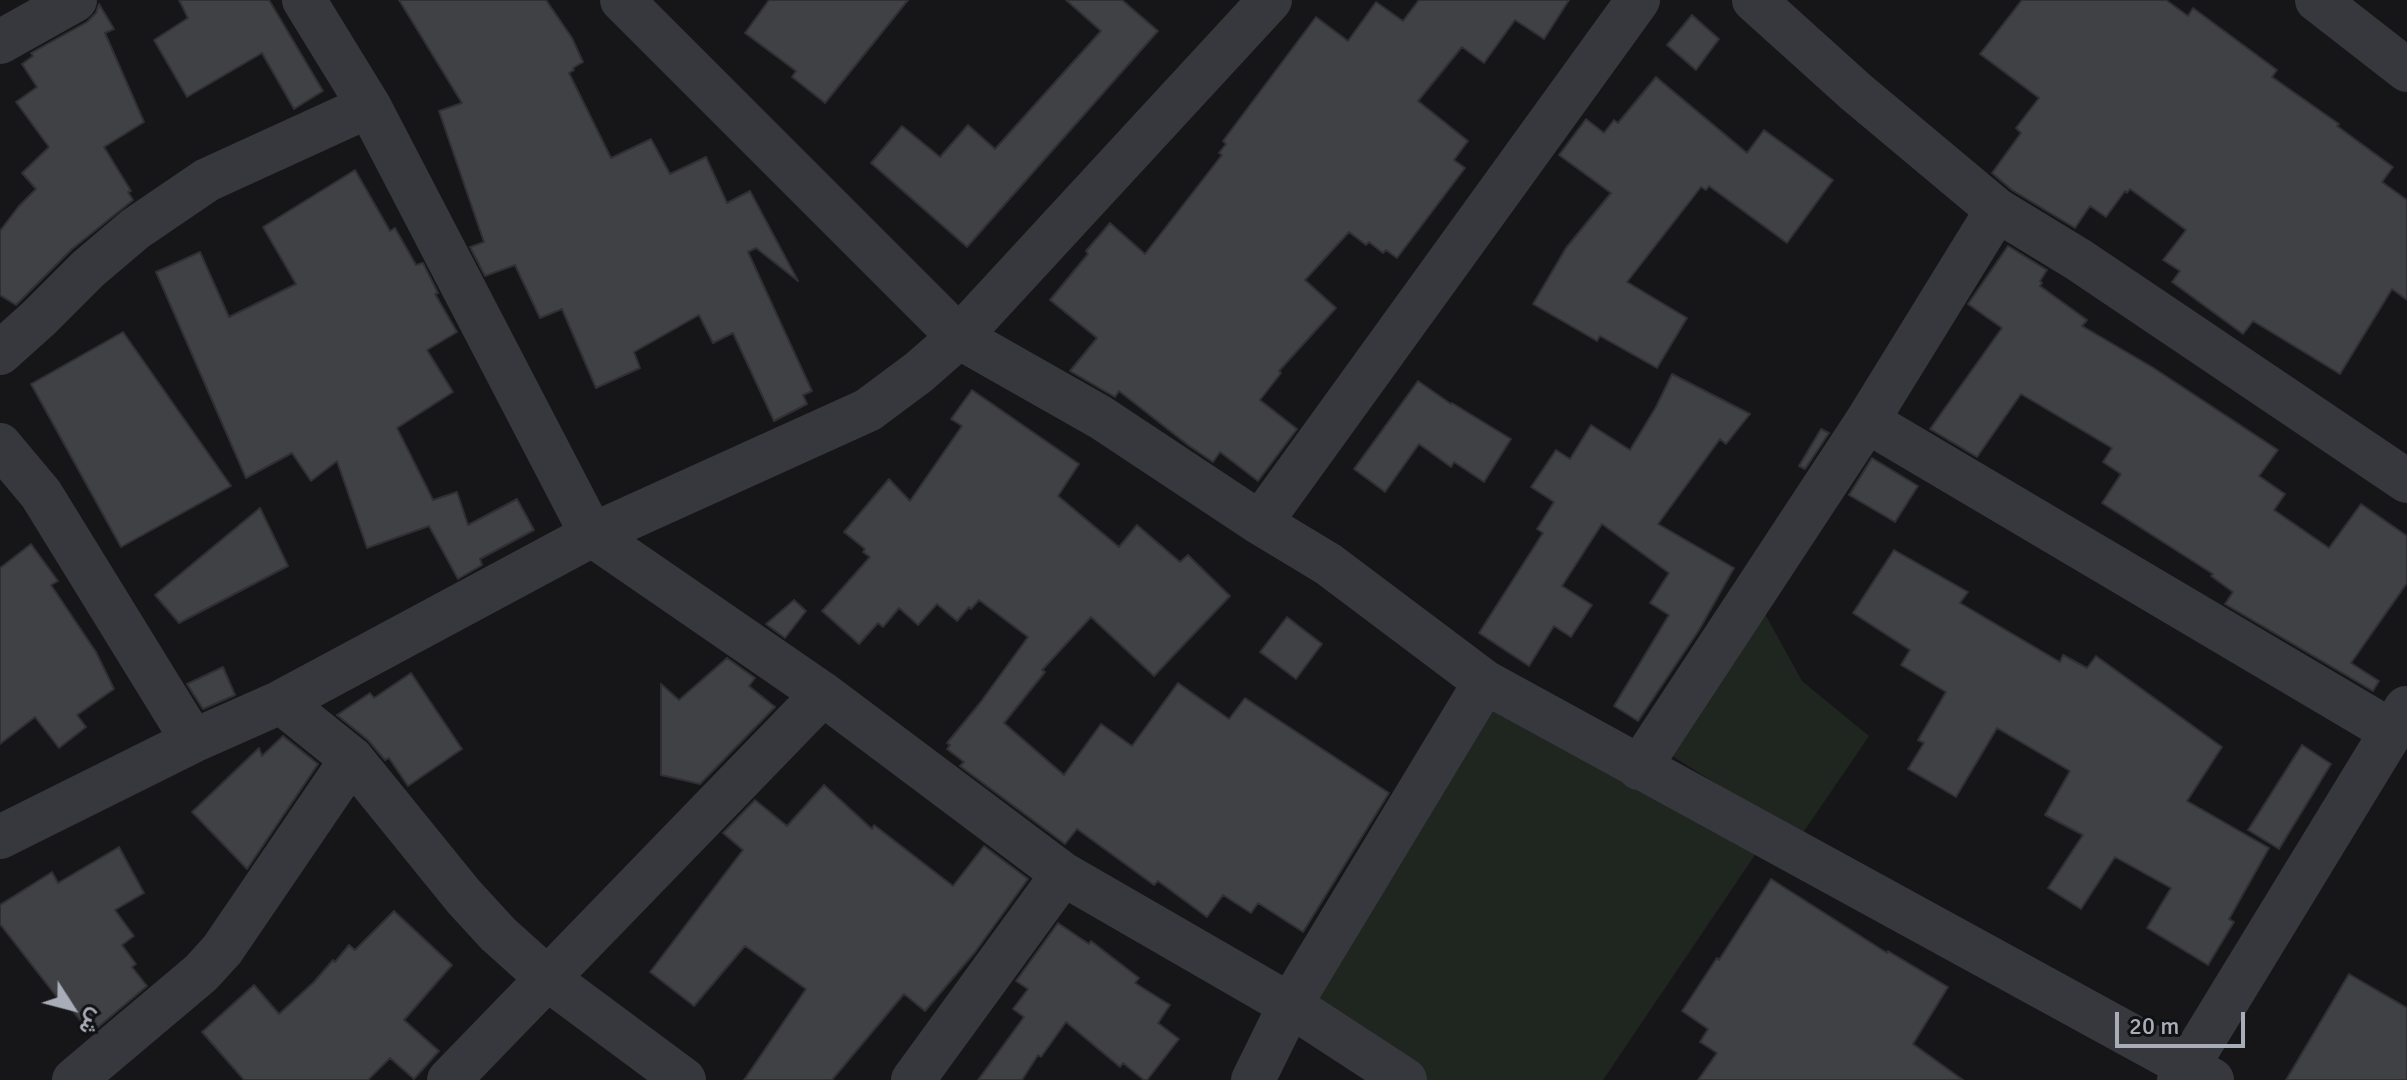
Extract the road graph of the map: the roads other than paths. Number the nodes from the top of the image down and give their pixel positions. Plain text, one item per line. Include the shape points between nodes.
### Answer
1 (75, 0) edge
2 (304, 0) edge
3 (622, 0) edge
4 (1638, 0) edge
5 (1754, 0) edge
6 (2317, 0) edge
7 (1262, 3) edge
8 (0, 42) edge
9 (2407, 70) edge
10 (369, 106) junction
11 (1997, 210) junction
12 (959, 337) junction
13 (0, 353) edge
14 (1867, 421) junction
15 (0, 445) edge
16 (2407, 481) edge
17 (1260, 523) junction
18 (592, 535) junction
19 (1485, 682) junction
20 (823, 694) junction
21 (281, 702) junction
22 (2399, 718) edge
23 (193, 741) junction
24 (352, 759) junction
25 (1639, 768) junction
26 (0, 837) edge
27 (1063, 874) junction
28 (548, 979) junction
29 (1290, 1005) junction
30 (2193, 1075) edge
31 (74, 1080) edge
32 (449, 1080) edge
33 (684, 1080) edge
34 (913, 1080) edge
35 (1253, 1080) edge
36 (1405, 1080) edge

1 - 8 street
2 - 10 street
3 - 12 street
4 - 17 street
5 - 11 street
6 - 9 street
7 - 12 street
10 - 13 street via 207,180 123,239
10 - 18 street
11 - 14 street
11 - 16 street
12 - 17 street via 1100,417
12 - 18 street via 868,410
14 - 22 street
14 - 25 street
15 - 23 street via 41,494
17 - 19 street via 1328,564
18 - 20 street
18 - 21 street
19 - 25 street
19 - 29 street
20 - 27 street
20 - 28 street
21 - 23 street
21 - 24 street
22 - 30 street
23 - 26 street
24 - 28 street via 464,897
24 - 31 street via 222,950
25 - 30 street
27 - 29 street
27 - 34 street
28 - 32 street
28 - 33 street
29 - 35 street
29 - 36 street

